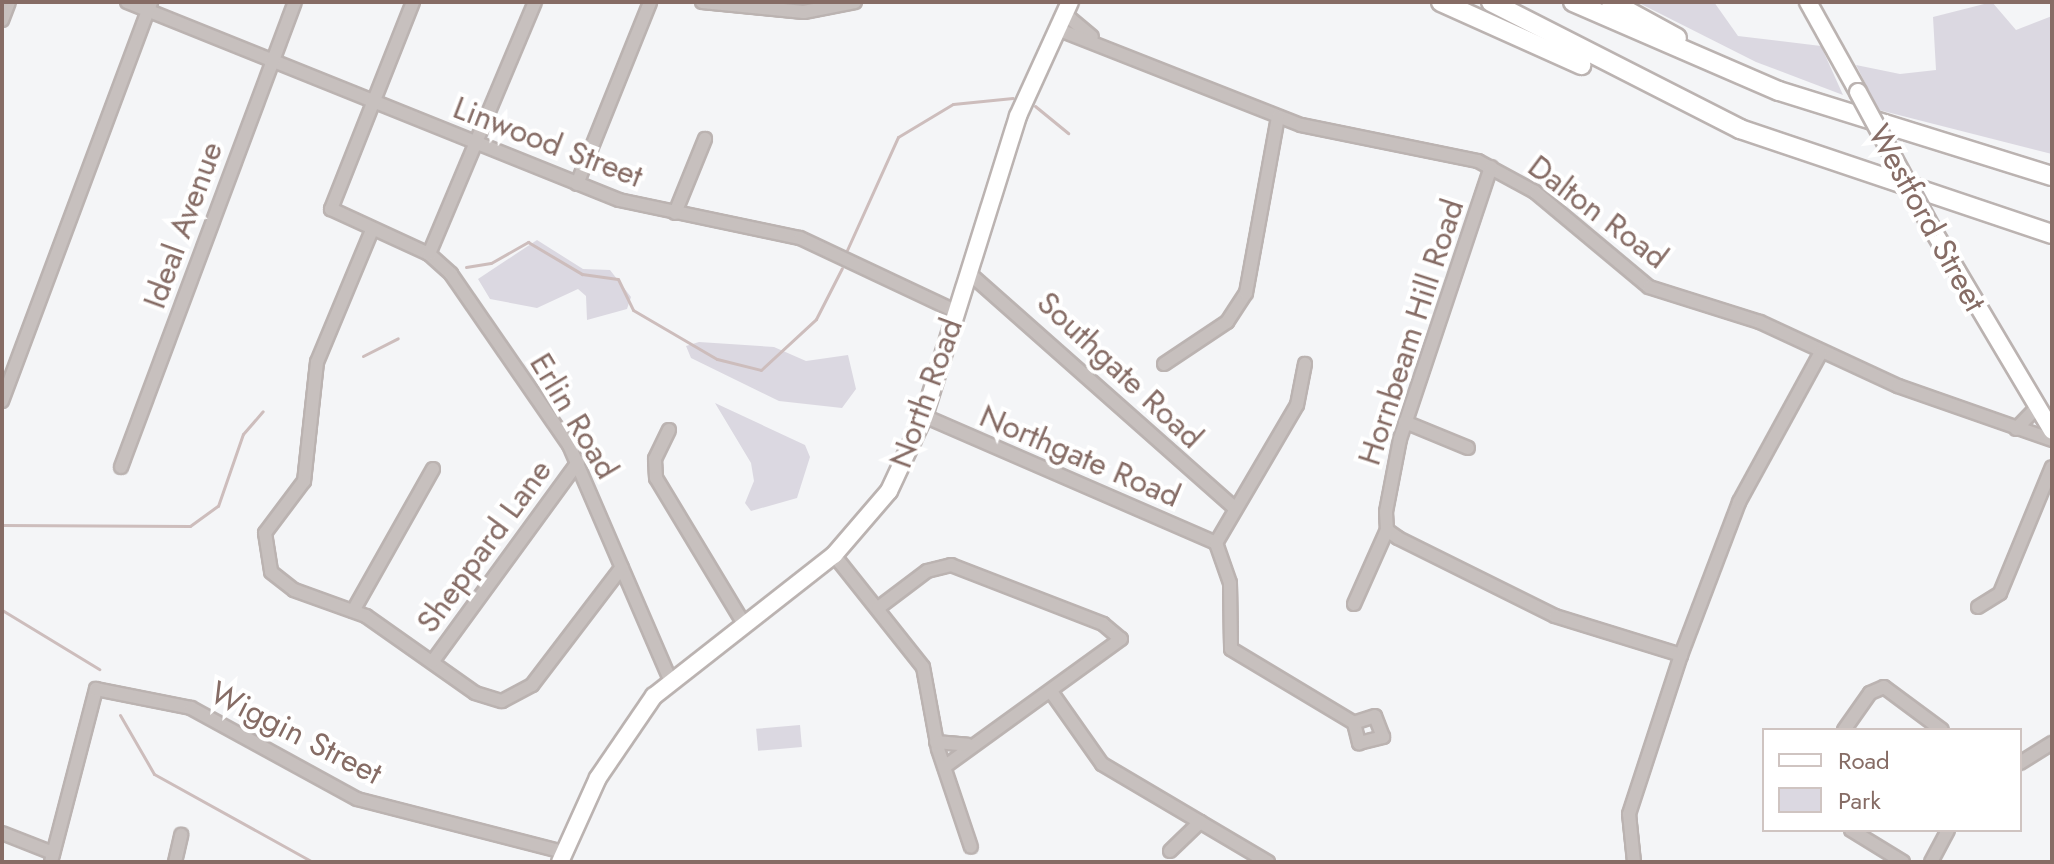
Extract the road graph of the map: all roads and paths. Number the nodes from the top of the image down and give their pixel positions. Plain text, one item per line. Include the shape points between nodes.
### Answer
1 (9, 2) edge
2 (127, 2) edge
3 (295, 2) edge
4 (413, 2) edge
5 (535, 2) edge
6 (650, 2) edge
7 (702, 2) edge
8 (855, 2) edge
9 (1441, 2) edge
10 (1491, 2) edge
11 (1573, 2) edge
12 (1611, 2) edge
13 (1808, 2) edge
14 (840, 4) edge
15 (149, 6) edge
16 (1064, 15) edge
17 (2, 20) edge
18 (272, 59) junction
19 (1779, 91) junction
20 (373, 101) junction
21 (1278, 117) junction
22 (1740, 129) junction
23 (705, 139) dead end
24 (476, 143) junction
25 (1491, 167) junction
26 (2052, 176) edge
27 (577, 184) junction
28 (675, 213) junction
29 (372, 230) junction
30 (2052, 234) edge
31 (429, 254) junction
32 (969, 273) junction
33 (955, 311) junction
34 (1821, 352) junction
35 (1164, 364) dead end
36 (1305, 364) dead end
37 (2, 401) edge
38 (2036, 408) junction
39 (924, 416) junction
40 (1405, 422) junction
41 (2016, 429) junction
42 (669, 430) dead end
43 (2052, 431) edge
44 (2052, 440) edge
45 (1468, 448) dead end
46 (578, 462) junction
47 (121, 467) dead end
48 (2052, 467) edge
49 (433, 469) dead end
50 (1235, 508) junction
51 (1387, 530) junction
52 (1216, 543) junction
53 (834, 555) junction
54 (622, 567) junction
55 (1354, 604) dead end
56 (1978, 607) dead end
57 (878, 608) junction
58 (353, 611) junction
59 (743, 622) junction
60 (1681, 655) junction
61 (433, 661) junction
62 (670, 679) junction
63 (1052, 693) junction
64 (1354, 723) dead end
65 (1846, 728) edge
66 (1939, 728) edge
67 (936, 742) junction
68 (2052, 743) edge
69 (968, 745) junction
70 (2022, 762) edge
71 (944, 767) junction
72 (1200, 822) junction
73 (1854, 832) edge
74 (1947, 832) edge
75 (2, 833) edge
76 (181, 835) dead end
77 (971, 847) dead end
78 (1170, 851) dead end
79 (52, 857) edge
80 (562, 857) edge
81 (175, 862) edge
82 (1268, 862) edge
83 (1634, 862) edge
84 (1903, 862) edge
85 (1931, 862) edge

1 - 17 street
2 - 15 street, Linwood Street
3 - 18 street, Ideal Avenue
4 - 20 street
5 - 24 street
6 - 27 street
7 - 14 street via 774,12
8 - 14 street
9 - 22 highway
10 - 22 highway
11 - 19 highway
12 - 19 highway
13 - 38 main road, Westford Street, bridge
15 - 18 street, Linwood Street
15 - 37 street
16 - 21 street, Dalton Road via 1097,41
16 - 32 main road, North Road via 1018,116
18 - 20 street, Linwood Street
18 - 47 street, Ideal Avenue
19 - 26 highway
20 - 24 street, Linwood Street
20 - 29 street, Erlin Road via 330,205
21 - 25 street, Dalton Road
21 - 35 street via 1246,293 1227,322
22 - 30 highway
23 - 28 street
24 - 27 street, Linwood Street
24 - 31 street
25 - 34 street, Dalton Road via 1535,192 1649,287 1690,306 1760,322
25 - 40 street, Hornbeam Hill Road
27 - 28 street, Linwood Street
28 - 33 street, Linwood Street via 800,238
29 - 31 street, Erlin Road
29 - 58 street via 317,362 304,481 269,526 262,549 285,585
31 - 46 street, Erlin Road via 458,283
32 - 33 main road, North Road
32 - 50 street, Southgate Road
33 - 39 main road, North Road
34 - 41 street, Dalton Road
34 - 60 street via 1739,502
36 - 50 street via 1297,405
38 - 41 street
38 - 43 main road, Westford Street
39 - 52 street, Northgate Road
39 - 53 main road, North Road via 889,491
40 - 45 street
40 - 51 street, Hornbeam Hill Road via 1388,487
41 - 44 street, Dalton Road
42 - 59 street via 655,459 656,478
46 - 54 street, Erlin Road
46 - 61 street, Sheppard Lane
48 - 56 street via 2000,593
49 - 58 street
50 - 52 street
51 - 55 street
51 - 60 street via 1555,616
52 - 64 street via 1230,583 1231,649
53 - 57 street
53 - 59 main road, North Road
54 - 61 street via 516,698 481,697
54 - 62 street, Erlin Road
57 - 63 street via 927,571 951,565 1103,624 1121,640
57 - 67 street via 923,667
58 - 61 street
59 - 62 main road, North Road
60 - 83 street via 1629,814
62 - 80 main road, North Road via 614,751
63 - 69 street
63 - 72 street via 1102,764
65 - 66 street via 1881,687
67 - 69 street
67 - 71 street
68 - 70 street
69 - 71 street
71 - 77 street
72 - 78 street
72 - 82 street
73 - 84 street
74 - 85 street
75 - 79 street
76 - 81 street
79 - 80 street, Wiggin Street via 96,689 191,708 357,799

